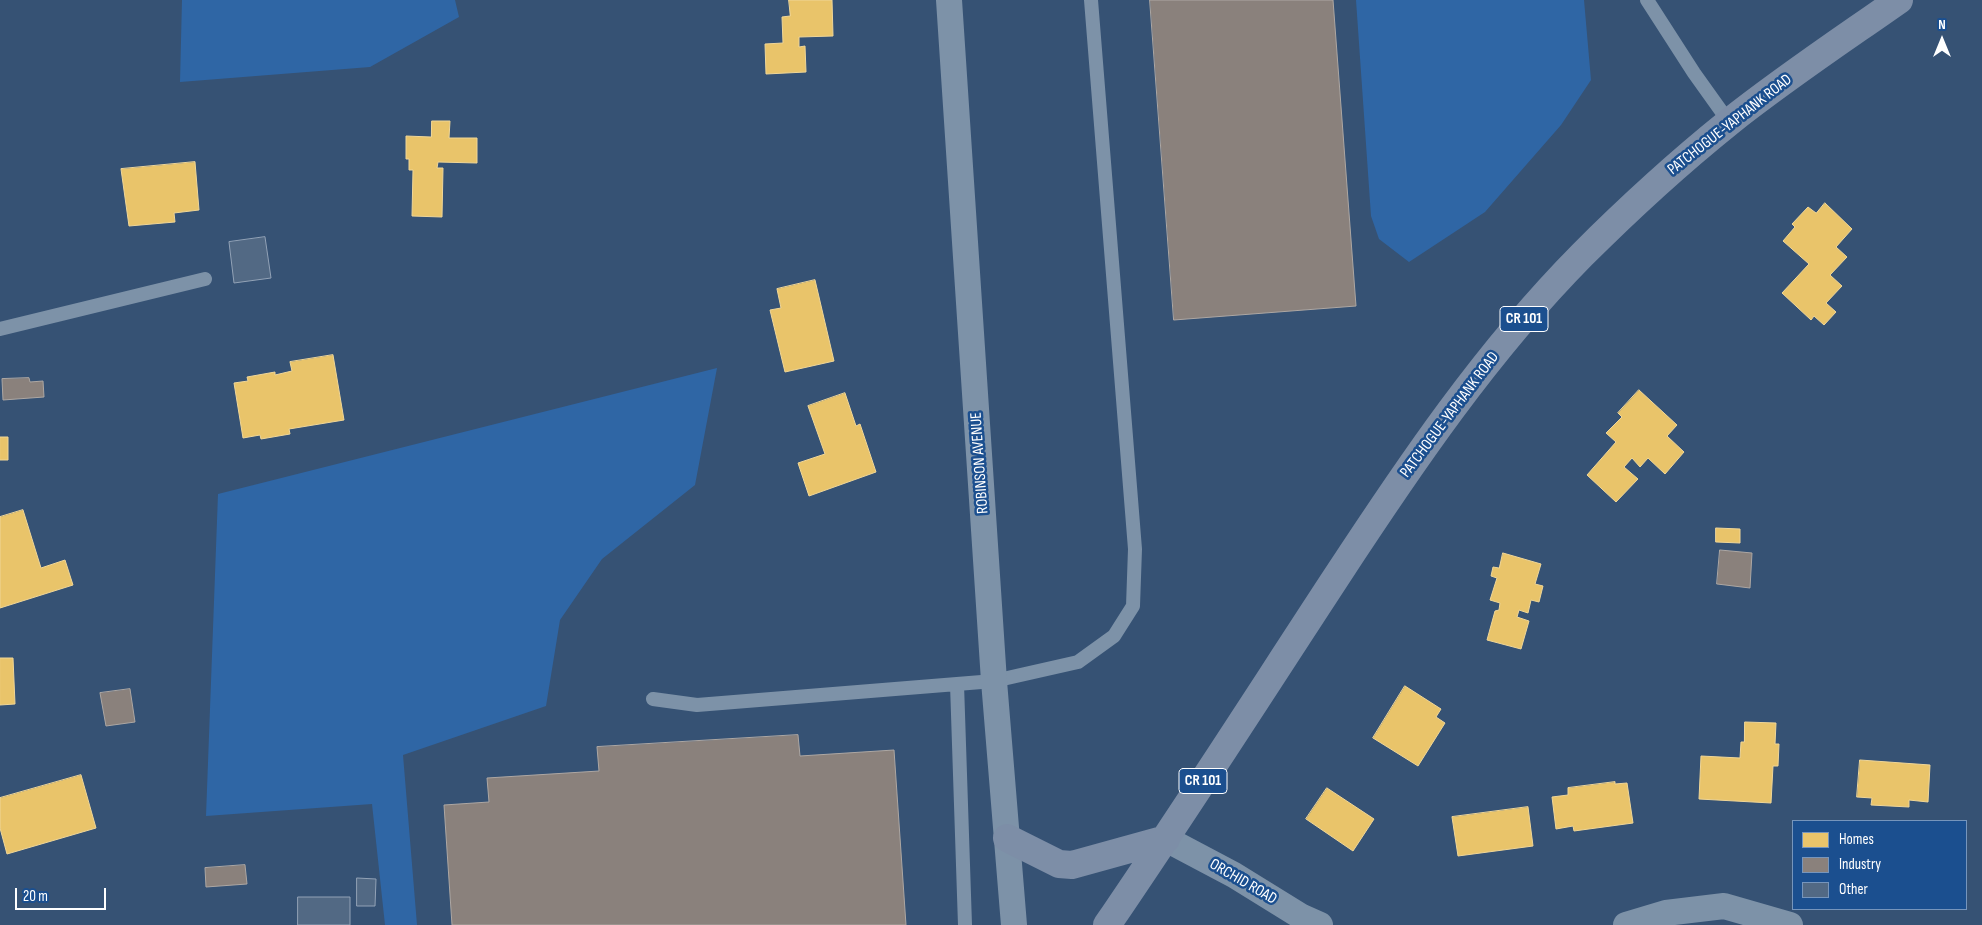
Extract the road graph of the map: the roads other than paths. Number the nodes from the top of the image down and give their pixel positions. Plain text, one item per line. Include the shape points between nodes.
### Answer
1 (949, 0) edge
2 (1091, 0) edge
3 (1646, 0) edge
4 (1899, 0) edge
5 (1730, 122) junction
6 (206, 279) dead end
7 (0, 329) edge
8 (994, 681) junction
9 (957, 684) junction
10 (654, 699) dead end
11 (1007, 838) junction
12 (1166, 839) junction
13 (966, 925) edge
14 (1014, 925) edge
15 (1107, 925) edge
16 (1320, 925) edge
17 (1626, 925) edge
18 (1790, 925) edge

1 - 8 street, ROBINSON AVENUE
2 - 8 lane via 1135,549 1134,606 1114,636 1078,662
3 - 5 lane
4 - 5 main road, PATCHOGUE-YAPHANK ROAD / CR 101
5 - 12 main road, PATCHOGUE-YAPHANK ROAD / CR 101 via 1660,181 1581,256 1472,382 1378,514
6 - 7 lane
8 - 9 lane
8 - 11 street, ROBINSON AVENUE
9 - 10 lane via 697,705
9 - 13 lane
11 - 12 main road via 1059,864 1072,865
11 - 14 street, ROBINSON AVENUE
12 - 15 main road, PATCHOGUE-YAPHANK ROAD / CR 101
12 - 16 street, ORCHID ROAD via 1234,874
17 - 18 street via 1666,913 1724,906

